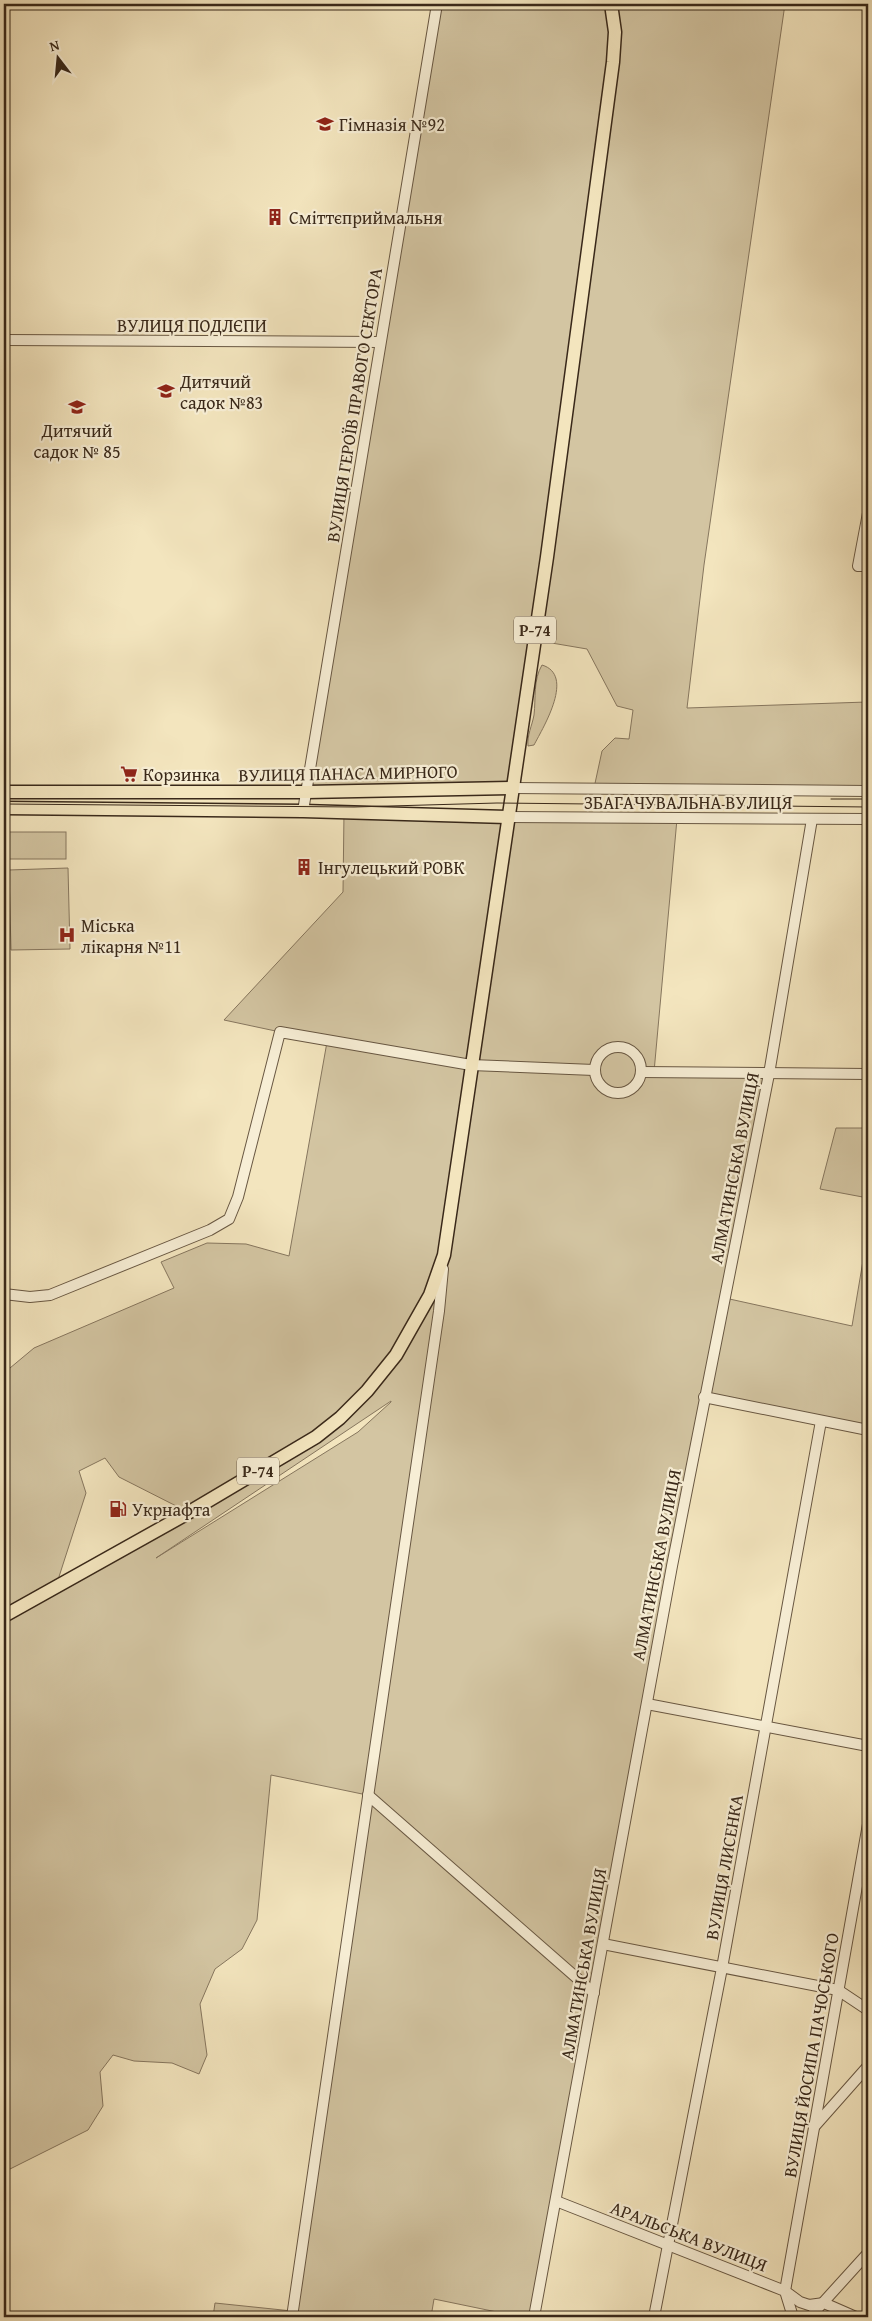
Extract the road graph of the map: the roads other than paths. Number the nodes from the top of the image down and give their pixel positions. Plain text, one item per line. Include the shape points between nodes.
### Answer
1 (437, 4) edge
2 (611, 4) edge
3 (4, 340) edge
4 (380, 342) junction
5 (868, 513) edge
6 (863, 566) edge
7 (512, 788) junction
8 (868, 791) edge
9 (4, 792) edge
10 (306, 792) junction
11 (4, 808) edge
12 (303, 811) junction
13 (507, 817) junction
14 (812, 819) junction
15 (868, 819) edge
16 (471, 1065) junction
17 (594, 1070) junction
18 (641, 1072) junction
19 (769, 1074) junction
20 (868, 1074) edge
21 (444, 1255) junction
22 (4, 1294) edge
23 (704, 1397) junction
24 (820, 1421) junction
25 (868, 1430) edge
26 (4, 1616) edge
27 (647, 1704) junction
28 (767, 1725) junction
29 (868, 1746) edge
30 (368, 1795) junction
31 (868, 1824) edge
32 (868, 1878) edge
33 (858, 1890) junction
34 (603, 1944) junction
35 (722, 1968) junction
36 (838, 1990) junction
37 (594, 1993) junction
38 (868, 2010) edge
39 (868, 2066) edge
40 (814, 2128) junction
41 (556, 2200) junction
42 (668, 2245) junction
43 (868, 2253) edge
44 (785, 2291) junction
45 (824, 2303) junction
46 (292, 2317) edge
47 (534, 2317) edge
48 (654, 2317) edge
49 (793, 2317) edge
50 (810, 2317) edge
51 (856, 2317) edge

1 - 4 street, ВУЛИЦЯ ГЕРОЇВ ПРАВОГО СЕКТОРА
2 - 7 main road, Р-74 via 615,32 614,62 547,558
3 - 4 street, ВУЛИЦЯ ПОДЛЄПИ
4 - 10 street, ВУЛИЦЯ ГЕРОЇВ ПРАВОГО СЕКТОРА
5 - 6 street
7 - 8 street, ЗБАГАЧУВАЛЬНА ВУЛИЦЯ
7 - 10 main road, ВУЛИЦЯ ПАНАСА МИРНОГО
7 - 13 main road, Р-74
9 - 10 main road, ВУЛИЦЯ ПАНАСА МИРНОГО
10 - 12 street, ВУЛИЦЯ ГЕРОЇВ ПРАВОГО СЕКТОРА
11 - 12 main road, ВУЛИЦЯ ПАНАСА МИРНОГО
12 - 13 main road, ВУЛИЦЯ ПАНАСА МИРНОГО
13 - 14 street, ЗБАГАЧУВАЛЬНА ВУЛИЦЯ
13 - 16 main road, Р-74
14 - 15 street, ЗБАГАЧУВАЛЬНА ВУЛИЦЯ
14 - 19 street, АЛМАТИНСЬКА ВУЛИЦЯ
16 - 17 street
16 - 21 main road, Р-74
16 - 22 street via 280,1032 251,1153 229,1219 210,1230 50,1295
17 - 18 street via 600,1085 616,1094 630,1090
17 - 18 street via 600,1055 619,1047 636,1055
18 - 19 street
19 - 20 street
19 - 23 street, АЛМАТИНСЬКА ВУЛИЦЯ
21 - 26 main road, Р-74 via 430,1295 396,1355 367,1392 316,1438
21 - 30 street via 439,1311
23 - 24 street
23 - 27 street, АЛМАТИНСЬКА ВУЛИЦЯ
24 - 25 street
24 - 28 street, ВУЛИЦЯ ЛИСЕНКА
27 - 28 street
27 - 34 street, АЛМАТИНСЬКА ВУЛИЦЯ
28 - 29 street
28 - 35 street, ВУЛИЦЯ ЛИСЕНКА
30 - 37 street
30 - 46 street
31 - 33 street, ВУЛИЦЯ ЙОСИПА ПАЧОСЬКОГО
32 - 33 street
33 - 36 street, ВУЛИЦЯ ЙОСИПА ПАЧОСЬКОГО
34 - 35 street
34 - 37 street, АЛМАТИНСЬКА ВУЛИЦЯ
35 - 36 street
35 - 42 street, ВУЛИЦЯ ЛИСЕНКА
36 - 38 street
36 - 40 street, ВУЛИЦЯ ЙОСИПА ПАЧОСЬКОГО
37 - 41 street, АЛМАТИНСЬКА ВУЛИЦЯ
39 - 40 street
40 - 44 street, ВУЛИЦЯ ЙОСИПА ПАЧОСЬКОГО
41 - 42 street, АРАЛЬСЬКА ВУЛИЦЯ
41 - 47 street, АЛМАТИНСЬКА ВУЛИЦЯ
42 - 44 street, АРАЛЬСЬКА ВУЛИЦЯ
42 - 48 street, ВУЛИЦЯ ЛИСЕНКА
43 - 45 street
44 - 45 street, АРАЛЬСЬКА ВУЛИЦЯ via 809,2305
44 - 49 street
45 - 50 street
45 - 51 street

